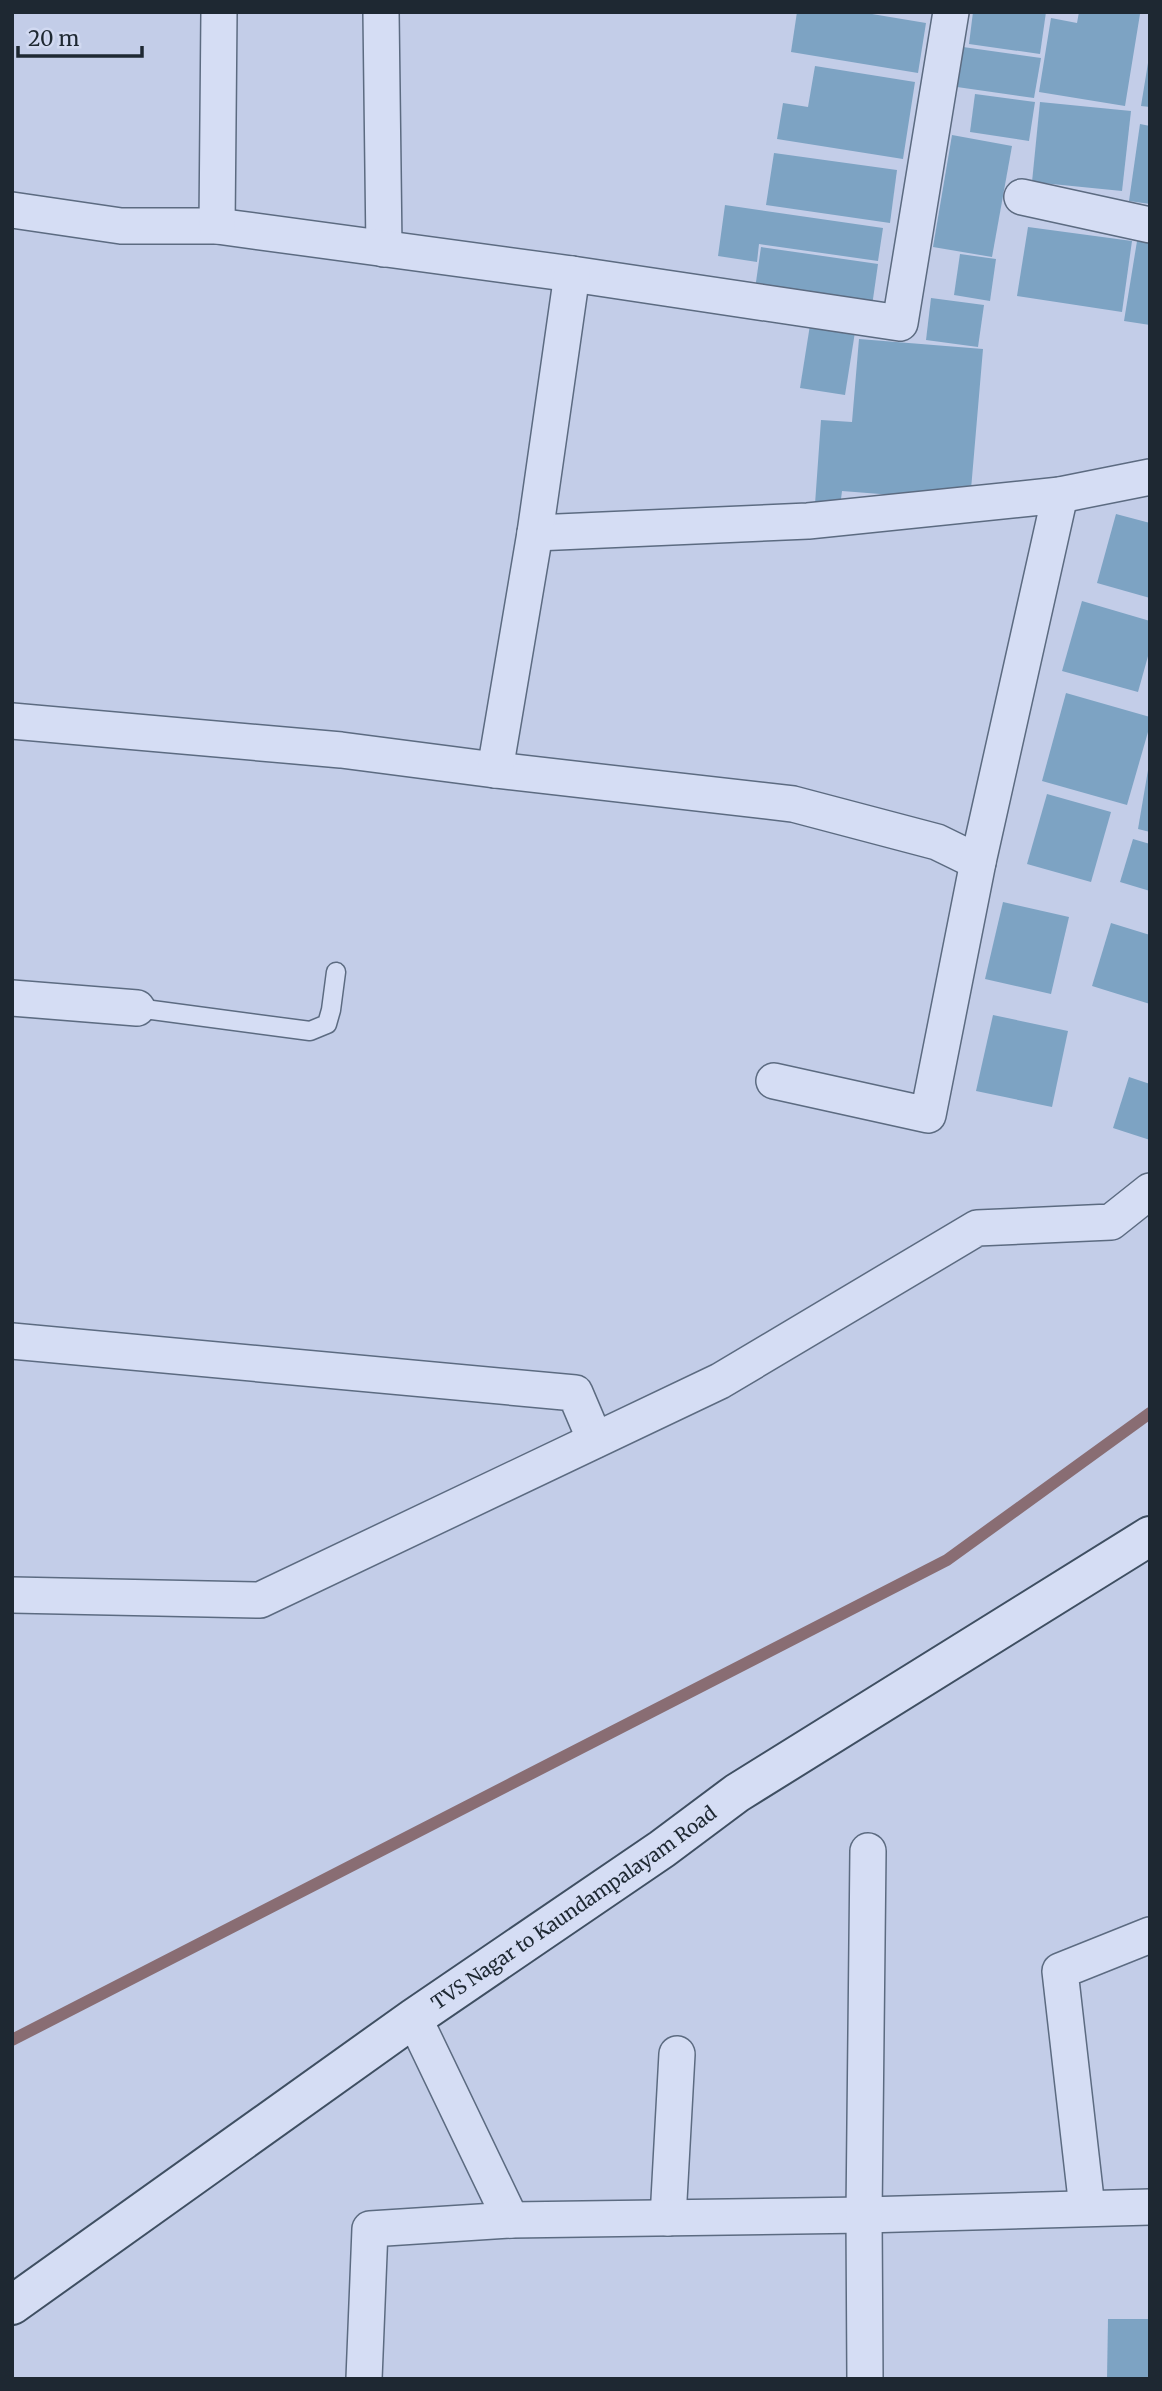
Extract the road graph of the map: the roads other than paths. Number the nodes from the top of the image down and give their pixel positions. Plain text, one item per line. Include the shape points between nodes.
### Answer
1 (219, 12) edge
2 (381, 12) edge
3 (951, 12) edge
4 (1021, 197) dead end
5 (12, 210) edge
6 (1150, 225) edge
7 (217, 226) junction
8 (384, 249) junction
9 (572, 274) junction
10 (1150, 477) edge
11 (1060, 495) junction
12 (536, 533) junction
13 (12, 721) edge
14 (495, 771) junction
15 (978, 862) junction
16 (336, 972) dead end
17 (12, 998) edge
18 (136, 1008) joint
19 (774, 1081) dead end
20 (1150, 1191) edge
21 (12, 1341) edge
22 (595, 1440) junction
23 (1150, 1536) edge
24 (12, 1595) edge
25 (868, 1851) dead end
26 (1150, 1935) edge
27 (414, 2018) junction
28 (677, 2054) dead end
29 (1150, 2207) edge
30 (1087, 2208) junction
31 (864, 2215) junction
32 (667, 2218) junction
33 (511, 2220) junction
34 (12, 2305) edge
35 (364, 2379) edge
36 (865, 2379) edge

1 - 7 street
2 - 8 street
3 - 9 street via 900,323
4 - 6 street
5 - 7 street via 121,226
7 - 8 street
8 - 9 street
9 - 12 street
10 - 11 street
11 - 12 street via 808,521
11 - 15 street
12 - 14 street
13 - 14 street via 341,750
14 - 15 street via 793,804 937,842
15 - 19 street via 928,1115
16 - 18 lane via 327,1024 310,1031
17 - 18 street
20 - 22 street via 1111,1222 977,1228 720,1381
21 - 22 street via 575,1393
22 - 24 street via 260,1600
23 - 27 street, TVS Nagar to Kaundampalayam Road via 737,1793
25 - 31 street
26 - 30 street via 1060,1971
27 - 33 street
27 - 34 street, TVS Nagar to Kaundampalayam Road
28 - 32 street
29 - 30 street
30 - 31 street
31 - 32 street
31 - 36 street
32 - 33 street
33 - 35 street via 370,2229

